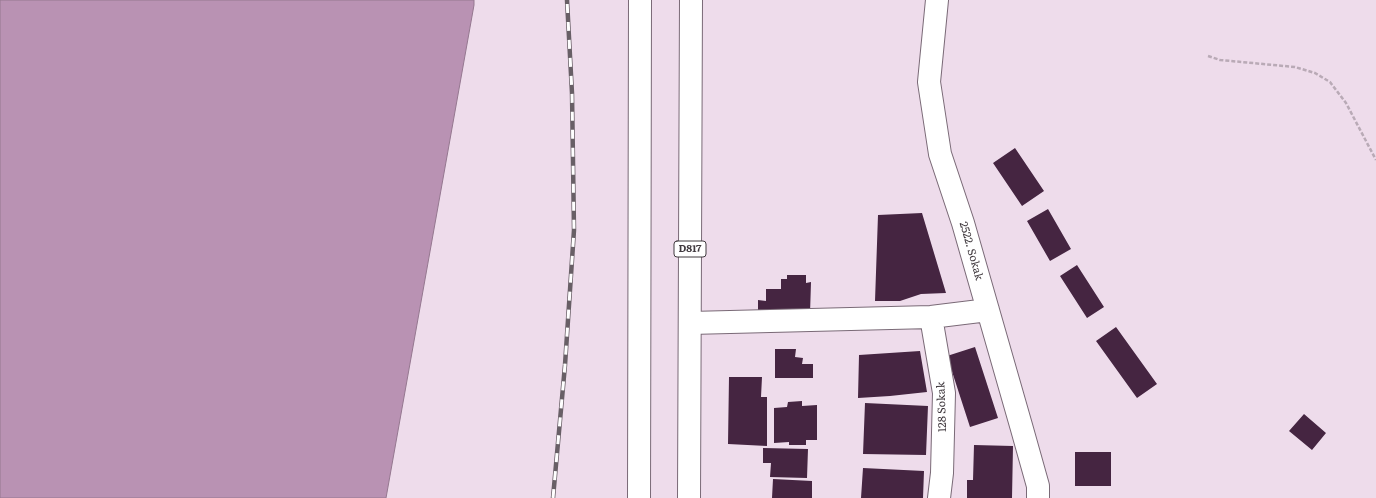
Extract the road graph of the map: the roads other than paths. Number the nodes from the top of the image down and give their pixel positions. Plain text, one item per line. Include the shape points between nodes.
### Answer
1 (640, 0) edge
2 (691, 0) edge
3 (937, 0) edge
4 (988, 310) junction
5 (931, 317) junction
6 (690, 323) junction
7 (639, 498) edge
8 (689, 498) edge
9 (939, 498) edge
10 (1038, 498) edge

1 - 7 main road
2 - 6 main road, D817
3 - 4 main road, 2522. Sokak via 929,82 940,154
4 - 5 main road
4 - 10 main road, 2522. Sokak via 1038,486
5 - 6 main road
5 - 9 main road, 128 Sokak via 944,393
6 - 8 main road, D817

